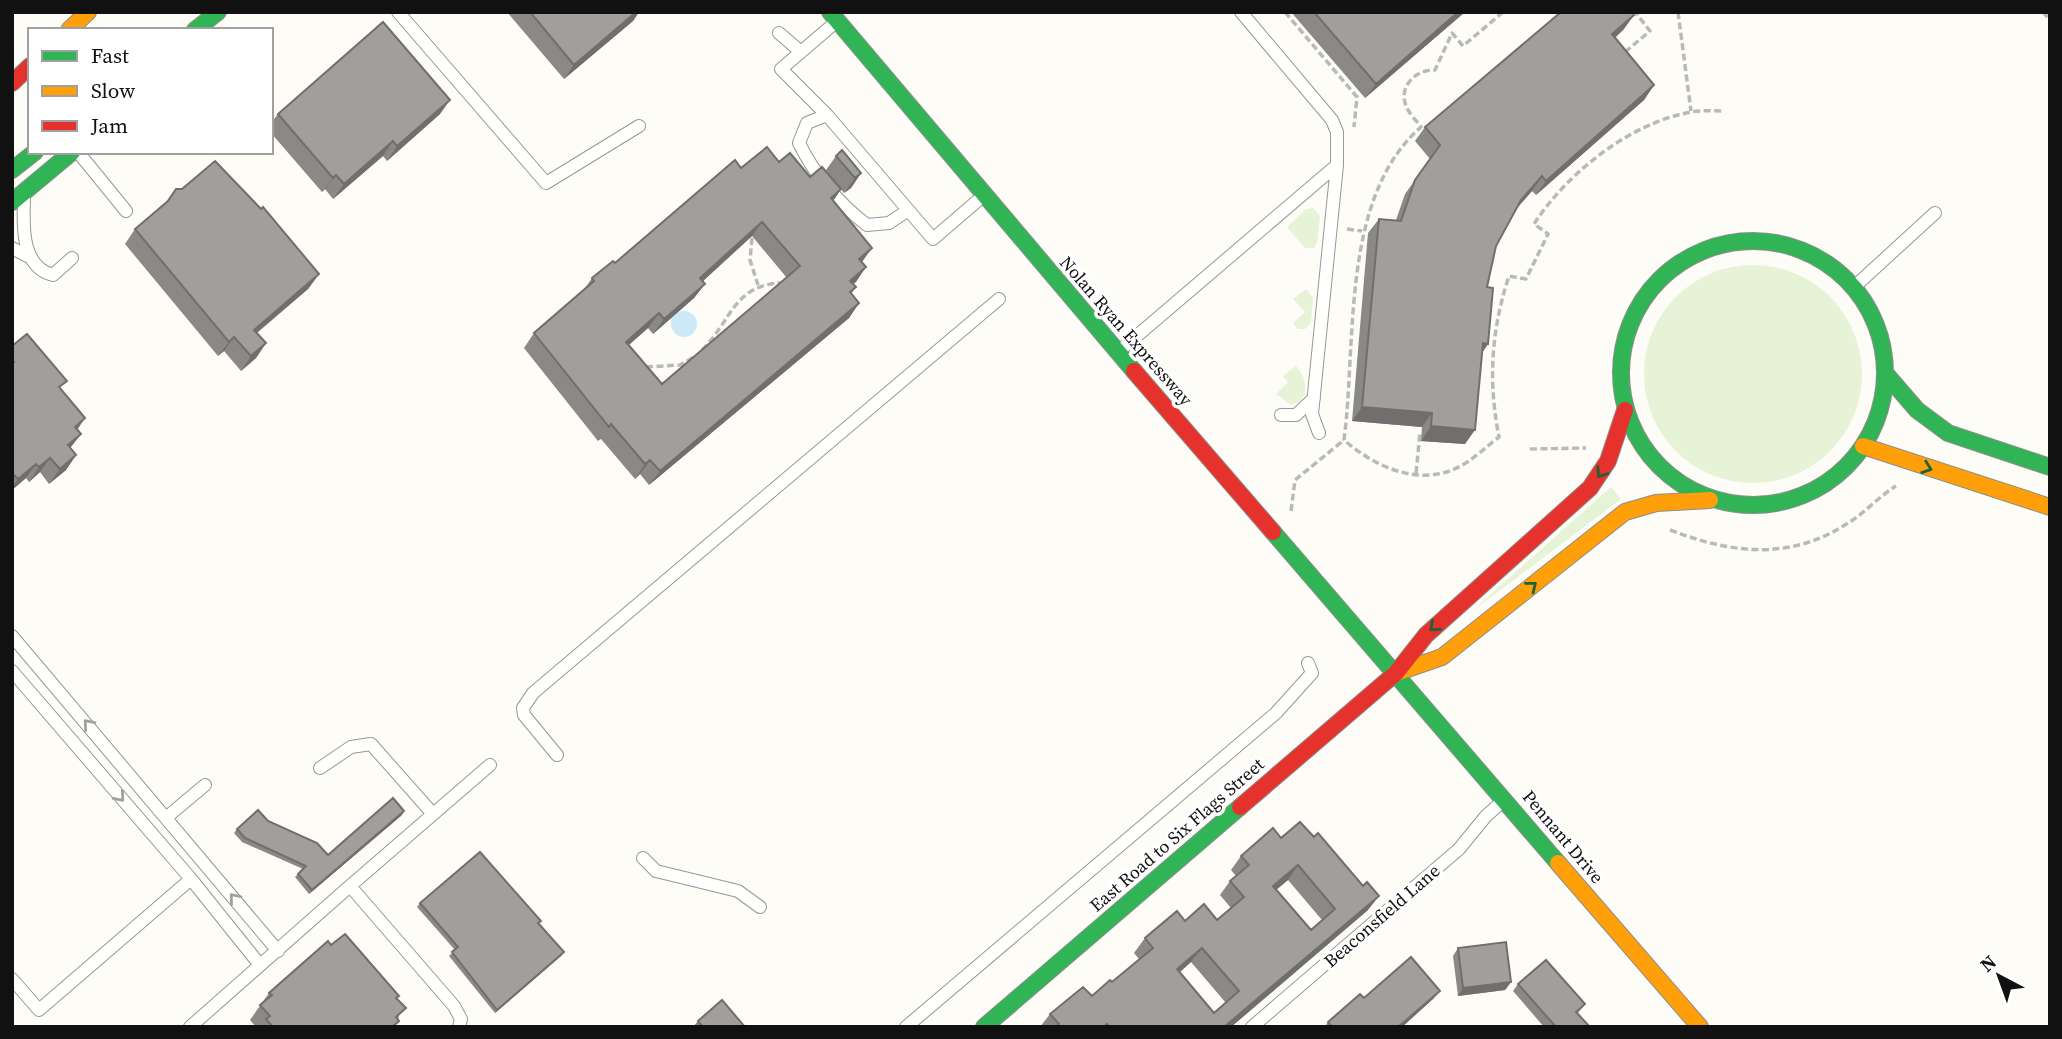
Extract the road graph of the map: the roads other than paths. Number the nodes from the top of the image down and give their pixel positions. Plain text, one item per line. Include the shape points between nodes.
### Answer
1 (88, 12) edge
2 (218, 12) edge
3 (226, 12) edge
4 (398, 12) edge
5 (1241, 12) edge
6 (834, 16) edge
7 (71, 28) edge
8 (198, 28) edge
9 (210, 28) edge
10 (779, 33) dead end
11 (801, 52) junction
12 (28, 68) edge
13 (12, 83) edge
14 (827, 115) junction
15 (639, 126) dead end
16 (32, 154) edge
17 (70, 154) edge
18 (80, 154) edge
19 (1337, 165) junction
20 (12, 170) edge
21 (983, 196) junction
22 (18, 197) edge
23 (126, 211) dead end
24 (907, 211) junction
25 (1935, 213) dead end
26 (12, 248) edge
27 (31, 258) junction
28 (72, 258) dead end
29 (1853, 288) junction
30 (999, 299) dead end
31 (1118, 352) junction
32 (1885, 373) junction
33 (1314, 398) junction
34 (1625, 410) junction
35 (1281, 415) dead end
36 (1319, 433) dead end
37 (1863, 446) junction
38 (2050, 467) edge
39 (1712, 499) junction
40 (2050, 507) edge
41 (12, 636) edge
42 (1308, 663) dead end
43 (12, 671) edge
44 (1396, 673) junction
45 (557, 755) dead end
46 (490, 765) dead end
47 (320, 768) dead end
48 (205, 785) dead end
49 (1506, 799) junction
50 (433, 814) junction
51 (167, 817) junction
52 (643, 858) dead end
53 (191, 879) junction
54 (350, 886) junction
55 (760, 907) dead end
56 (278, 951) junction
57 (260, 965) junction
58 (12, 979) edge
59 (190, 1027) edge
60 (459, 1027) edge
61 (906, 1027) edge
62 (984, 1027) edge
63 (1252, 1027) edge
64 (1700, 1027) edge

1 - 7 main road
2 - 8 main road
3 - 9 main road
4 - 15 lane via 546,183
5 - 19 lane via 1332,120 1337,132
6 - 11 lane
6 - 21 main road, Nolan Ryan Expressway
10 - 11 lane
11 - 14 lane via 781,69
12 - 13 main road
14 - 24 lane
14 - 24 lane via 807,123 799,143 809,163 867,225 888,223
16 - 20 main road
17 - 22 main road
18 - 23 lane
19 - 31 lane
19 - 33 lane
21 - 24 lane via 933,239
21 - 31 main road, Nolan Ryan Expressway
22 - 27 lane
25 - 29 lane
26 - 27 lane
27 - 28 lane via 42,272 53,275
29 - 32 main road via 1880,336
29 - 34 main road via 1821,260 1781,244 1738,242 1695,255 1658,282 1632,320 1621,364
30 - 45 lane via 533,693 523,708 524,715
31 - 44 main road, Nolan Ryan Expressway
32 - 37 main road via 1879,411
32 - 38 main road via 1940,429
33 - 35 lane via 1296,415
33 - 36 lane via 1312,414
34 - 39 main road via 1644,450 1658,467
34 -> 44 main road, East Road to Six Flags Street via 1608,461 1595,481 1426,635
37 - 39 main road via 1834,477 1797,498 1756,506
37 -> 40 main road
44 -> 39 main road, East Road to Six Flags Street via 1442,657 1625,512 1656,503
51 -> 41 lane
42 - 61 lane via 1312,673 1307,682 1276,713
43 -> 53 lane
44 - 49 main road, Pennant Drive
44 - 62 main road, East Road to Six Flags Street
46 - 50 lane
47 - 50 lane via 351,747 371,744
48 - 51 lane
49 - 63 lane, Beaconsfield Lane via 1460,849
49 - 64 main road, Pennant Drive
50 - 54 lane
56 -> 51 lane
52 - 55 lane via 656,871 738,891
53 - 57 lane
53 - 58 lane via 39,1010
54 - 56 lane
54 - 60 lane via 456,1009
56 - 57 lane
57 - 59 lane

